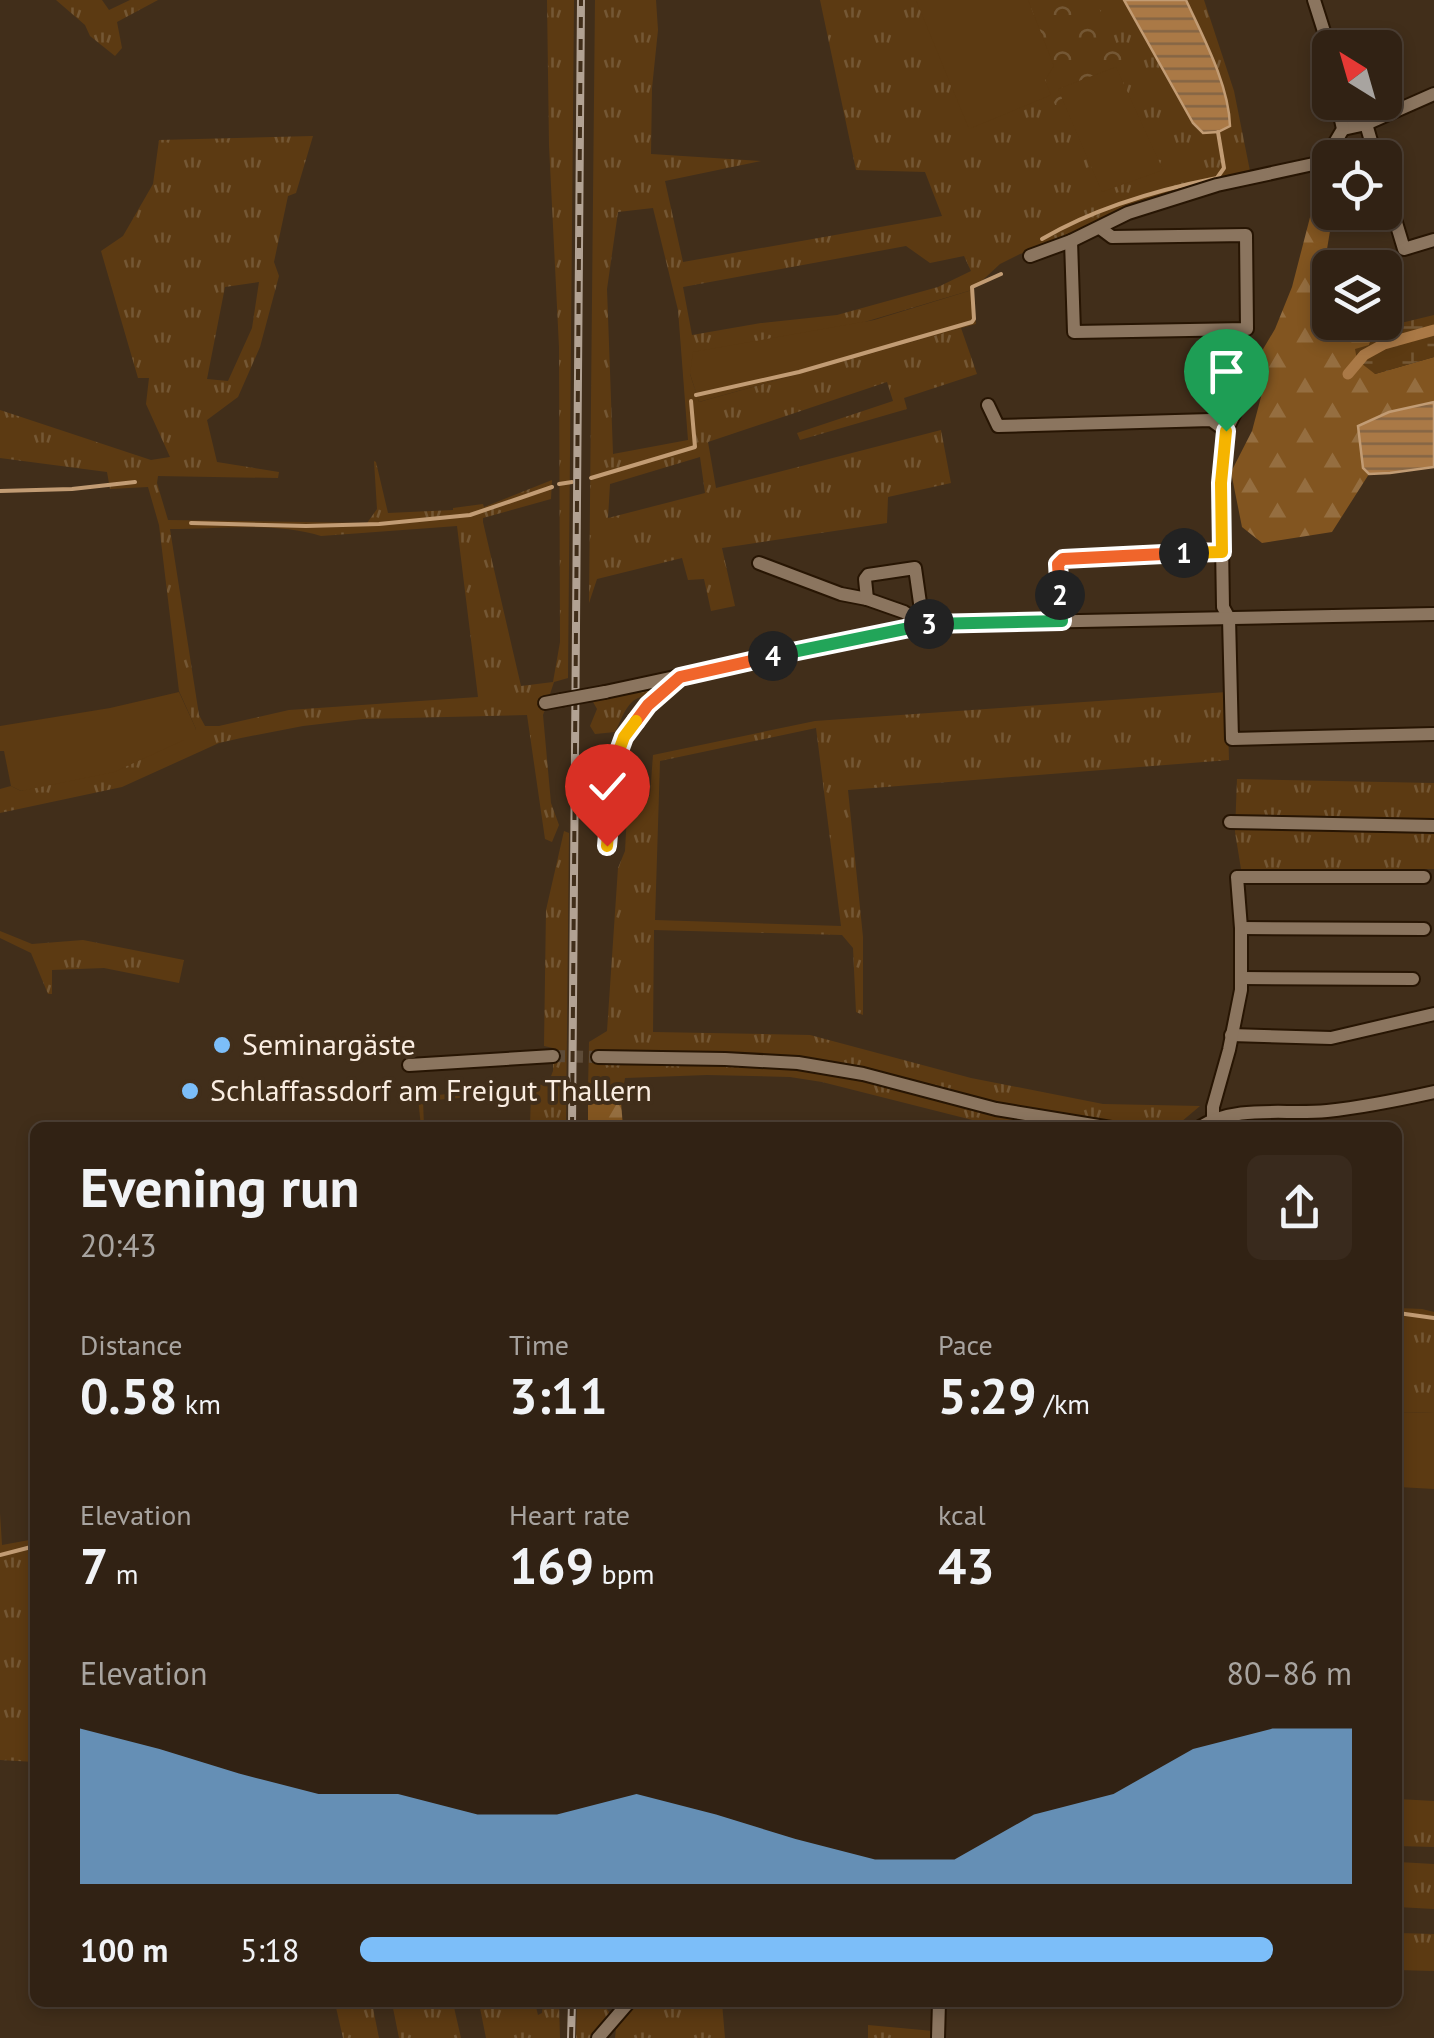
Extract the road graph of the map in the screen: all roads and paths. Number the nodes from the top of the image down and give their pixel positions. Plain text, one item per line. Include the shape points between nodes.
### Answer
1 (1314, 0) edge
2 (1324, 30) edge
3 (1434, 94) edge
4 (1341, 120) edge
5 (1366, 124) junction
6 (1343, 129) junction
7 (1371, 140) edge
8 (1100, 228) junction
9 (1398, 230) edge
10 (1434, 240) edge
11 (1071, 241) junction
12 (1030, 256) dead end
13 (1254, 375) dead end
14 (988, 405) dead end
15 (1226, 431) junction
16 (1222, 552) junction
17 (760, 564) dead end
18 (866, 599) junction
19 (1434, 614) edge
20 (1229, 618) junction
21 (1062, 621) junction
22 (923, 624) junction
23 (680, 677) junction
24 (545, 703) dead end
25 (1434, 734) edge
26 (1230, 822) dead end
27 (1434, 826) edge
28 (607, 846) dead end
29 (1424, 878) dead end
30 (1242, 928) junction
31 (1424, 930) dead end
32 (1241, 978) junction
33 (1412, 979) dead end
34 (1434, 1014) edge
35 (1232, 1035) junction
36 (553, 1056) tunnel mouth
37 (598, 1057) tunnel mouth
38 (408, 1065) dead end
39 (1434, 1092) edge
40 (1213, 1119) junction
41 (1073, 1122) edge
42 (1208, 1122) edge
43 (624, 2007) edge
44 (939, 2007) edge
45 (598, 2038) edge
46 (938, 2038) edge

1 - 2 street
3 - 5 street
4 - 6 street
5 - 6 street
5 - 7 street
6 - 8 street via 1318,163 1217,185
8 - 11 street
8 - 11 street via 1112,237 1246,234 1247,328 1074,332
9 - 10 street via 1404,249
11 - 12 street
13 - 15 street
14 - 15 street via 998,426 1212,420
15 - 16 street
16 - 20 street
16 - 21 street via 1063,559
17 - 18 street
18 - 22 street
18 - 22 street via 868,575 915,568
19 - 20 street
20 - 21 street
20 - 25 street via 1232,739
21 - 22 street
22 - 23 street
23 - 24 street, bridge
23 - 28 street via 624,737
26 - 27 street
29 - 30 street via 1237,876
30 - 31 street
30 - 32 street
32 - 33 street
32 - 35 street
34 - 35 street via 1332,1038
35 - 40 street
36 - 38 street
37 - 41 street via 798,1063
39 - 40 street via 1364,1107
40 - 42 street
43 - 45 street
44 - 46 street

